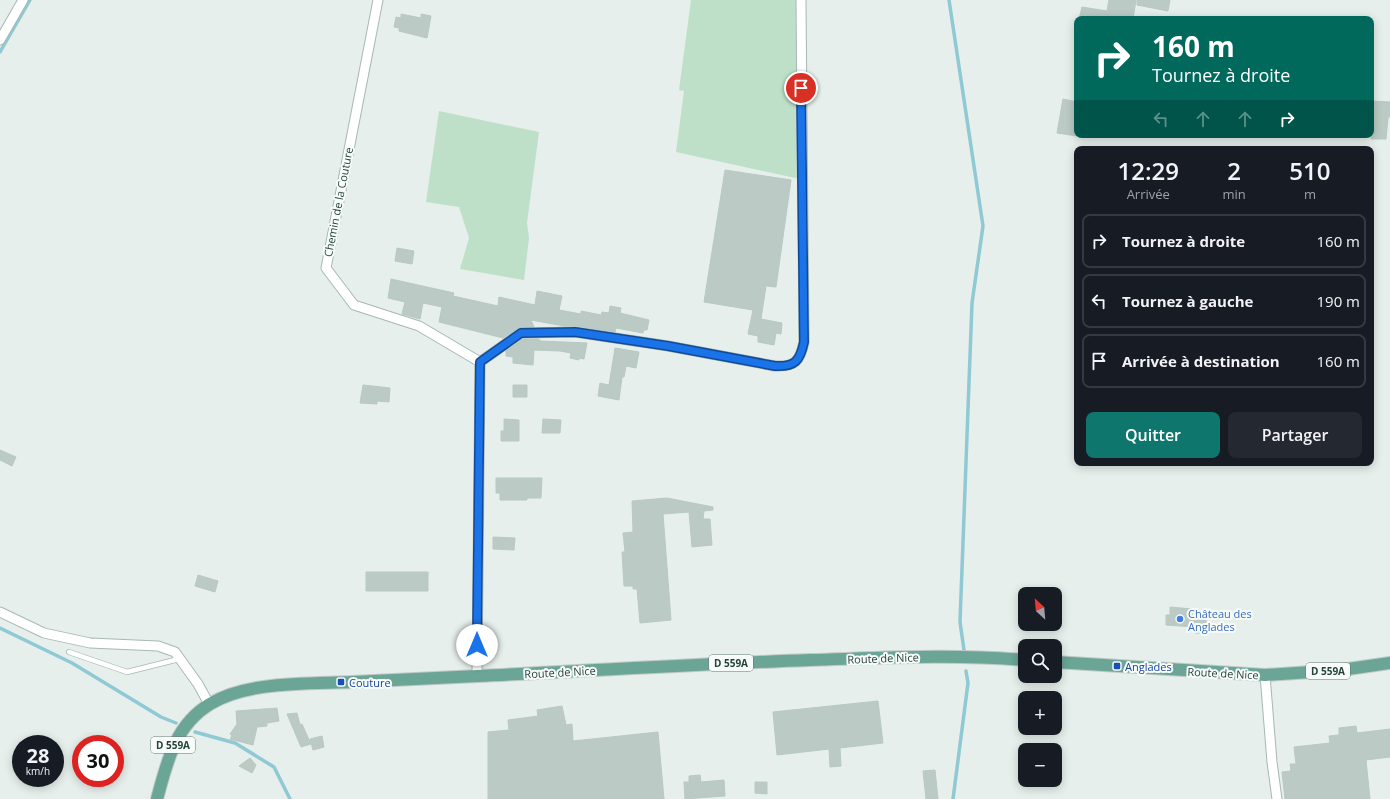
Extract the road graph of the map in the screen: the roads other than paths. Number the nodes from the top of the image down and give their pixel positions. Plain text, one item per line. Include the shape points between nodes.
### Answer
1 (23, 0) edge
2 (378, 0) edge
3 (801, 0) edge
4 (0, 40) edge
5 (480, 362) junction
6 (0, 612) edge
7 (69, 652) dead end
8 (179, 659) junction
9 (1018, 659) edge
10 (1062, 662) edge
11 (1390, 663) edge
12 (1265, 675) junction
13 (477, 676) junction
14 (209, 704) junction
15 (157, 799) edge
16 (1277, 799) edge

1 - 4 street
2 - 5 street, Chemin de la Couture via 326,268 354,305 419,326
3 - 5 street via 804,342 802,355 796,362 791,365 775,366 575,332 521,333
5 - 13 street
6 - 8 street via 44,633 90,643 158,646 175,652
7 - 8 lane via 127,672
8 - 14 street
9 - 13 main road, Route de Nice / D 559A via 981,656 860,659
10 - 12 main road, Route de Nice / D 559A
11 - 12 main road, Route de Nice / D 559A via 1341,670
12 - 16 street
13 - 14 main road, Route de Nice / D 559A via 267,687 228,695
14 - 15 main road, Route de Nice / D 559A via 183,728 176,740

